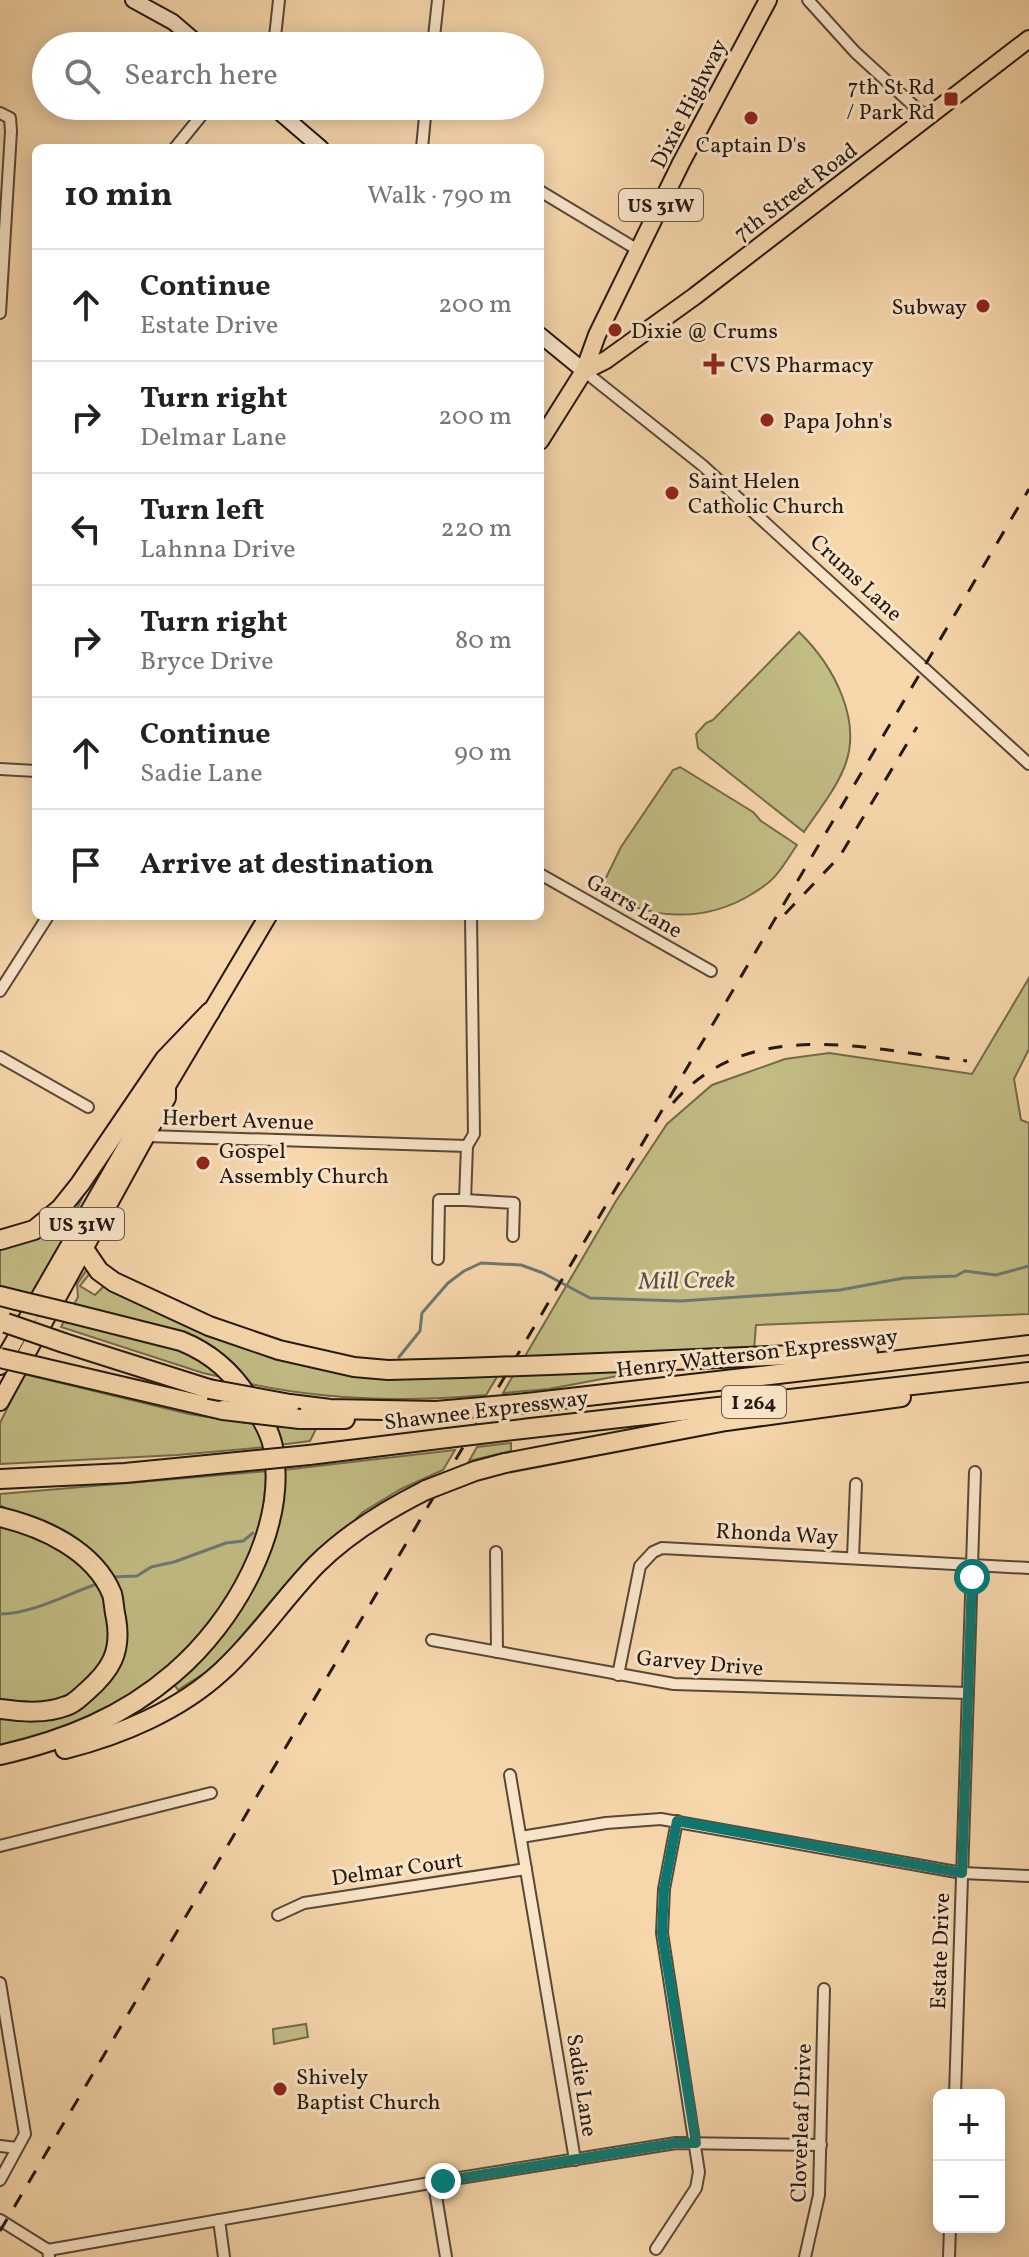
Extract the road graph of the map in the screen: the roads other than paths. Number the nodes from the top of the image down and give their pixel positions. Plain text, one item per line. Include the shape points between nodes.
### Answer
1 (133, 0) edge
2 (279, 0) edge
3 (438, 0) edge
4 (768, 0) edge
5 (808, 0) edge
6 (185, 32) edge
7 (276, 32) edge
8 (435, 32) edge
9 (1029, 39) edge
10 (0, 113) edge
11 (927, 118) junction
12 (198, 120) edge
13 (288, 120) edge
14 (425, 120) edge
15 (178, 144) edge
16 (316, 144) edge
17 (422, 144) edge
18 (544, 193) edge
19 (638, 250) junction
20 (0, 313) edge
21 (544, 338) edge
22 (584, 371) junction
23 (544, 435) edge
24 (1029, 764) edge
25 (0, 769) edge
26 (32, 771) edge
27 (544, 876) edge
28 (45, 920) edge
29 (266, 920) edge
30 (471, 920) edge
31 (711, 971) dead end
32 (0, 991) edge
33 (210, 1012) junction
34 (0, 1057) edge
35 (167, 1086) junction
36 (88, 1107) dead end
37 (147, 1136) junction
38 (469, 1144) junction
39 (465, 1200) junction
40 (513, 1236) dead end
41 (0, 1240) edge
42 (84, 1249) junction
43 (438, 1259) dead end
44 (8, 1298) edge
45 (3, 1322) edge
46 (1029, 1345) edge
47 (939, 1355) junction
48 (0, 1358) edge
49 (0, 1366) edge
50 (1029, 1372) edge
51 (978, 1378) junction
52 (0, 1402) edge
53 (295, 1412) junction
54 (395, 1412) joint
55 (975, 1472) dead end
56 (0, 1479) edge
57 (856, 1484) dead end
58 (0, 1517) edge
59 (496, 1552) dead end
60 (853, 1557) junction
61 (972, 1566) junction
62 (1029, 1568) edge
63 (432, 1640) dead end
64 (497, 1652) junction
65 (618, 1675) junction
66 (968, 1693) junction
67 (0, 1709) edge
68 (0, 1755) edge
69 (0, 1763) edge
70 (510, 1775) dead end
71 (211, 1793) dead end
72 (677, 1821) junction
73 (521, 1837) junction
74 (0, 1846) edge
75 (526, 1869) junction
76 (962, 1873) junction
77 (1029, 1876) edge
78 (278, 1915) dead end
79 (0, 1983) edge
80 (824, 1989) dead end
81 (955, 2089) edge
82 (696, 2143) junction
83 (821, 2145) junction
84 (0, 2146) edge
85 (17, 2148) junction
86 (575, 2160) junction
87 (0, 2180) edge
88 (439, 2182) junction
89 (219, 2220) junction
90 (2, 2222) edge
91 (950, 2233) edge
92 (656, 2249) dead end
93 (48, 2253) edge
94 (224, 2257) edge
95 (446, 2257) edge
96 (805, 2257) edge
97 (949, 2257) edge

1 - 6 main road
2 - 7 street
3 - 8 street
4 - 19 main road, Dixie Highway / US 31W
5 - 11 street
9 - 11 main road, 7th Street Road
10 - 20 street via 10,118 11,131
11 - 22 main road, 7th Street Road via 695,296
12 - 15 street
13 - 16 main road
14 - 17 street
18 - 19 street
19 - 22 main road, Dixie Highway / US 31W
21 - 22 main road, Crums Lane
22 - 23 main road, Dixie Highway / US 31W
22 - 24 street, Crums Lane via 702,465
25 - 26 street
27 - 31 street, Garrs Lane
28 - 32 street
29 - 33 main road, US 31W
30 - 38 street via 474,1134
33 - 35 main road, US 31W
33 - 41 highway via 165,1059 60,1209 34,1230
34 - 36 street
35 - 37 main road, US 31W via 167,1098
35 - 49 main road, US 31W via 157,1093
37 - 38 street, Herbert Avenue
37 - 42 main road, US 31W
38 - 39 street
39 - 40 street via 514,1203
39 - 43 street via 439,1200
42 - 47 highway, bridge via 114,1282 209,1326 279,1350 354,1367 462,1368 871,1352
42 - 52 main road, US 31W
44 - 68 highway, bridge via 194,1346 229,1370 266,1426 276,1480 260,1547 238,1593 177,1671 111,1718 51,1743
45 - 53 highway, Shawnee Expressway / I 264, bridge
46 - 47 highway, Henry Watterson Expressway / I 264
47 - 54 highway, Henry Watterson Expressway / I 264, bridge via 527,1403
48 - 53 highway, bridge via 223,1410
50 - 51 highway, I 264
51 - 56 highway, Shawnee Expressway / I 264, bridge via 309,1455
51 - 69 highway, bridge via 910,1395 726,1421 505,1463 426,1490 346,1538 239,1654 196,1692 91,1742
53 - 54 highway, Shawnee Expressway / I 264
55 - 61 street, Estate Drive
57 - 60 street
58 - 67 highway via 64,1541 94,1567 112,1594 119,1637 112,1664 70,1706 34,1712
59 - 64 street
60 - 61 street, Rhonda Way
60 - 65 street, Rhonda Way via 667,1548 653,1552 635,1582
61 - 62 street, Rhonda Way
61 - 66 street, Estate Drive
63 - 64 street, Garvey Drive
64 - 65 street, Garvey Drive
65 - 66 street, Garvey Drive via 702,1686
66 - 76 street, Estate Drive
70 - 73 street, Sadie Lane
71 - 74 street
72 - 73 street via 631,1820
72 - 76 street
72 - 82 street via 662,1933
73 - 75 street, Sadie Lane
75 - 78 street, Delmar Court via 304,1903
75 - 86 street, Sadie Lane
76 - 77 street
76 - 81 street, Estate Drive
79 - 85 street via 25,2134
80 - 83 street, Cloverleaf Drive
82 - 83 street
82 - 86 street
82 - 92 street via 696,2188
83 - 96 street, Cloverleaf Drive via 819,2195
84 - 85 street
85 - 87 street
86 - 88 street, Sadie Lane
88 - 89 street, Sadie Lane
88 - 95 street via 435,2190
89 - 93 street, Sadie Lane
89 - 94 street
90 - 93 street
91 - 97 street

